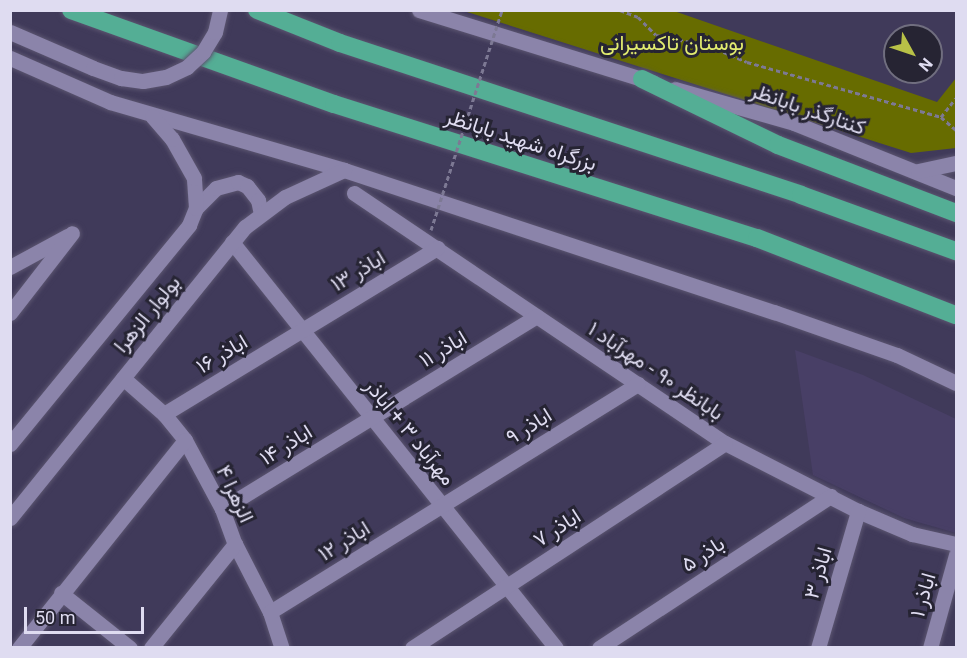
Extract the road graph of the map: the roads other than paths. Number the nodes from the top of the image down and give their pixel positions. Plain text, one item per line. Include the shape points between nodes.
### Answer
1 (71, 10) edge
2 (220, 10) edge
3 (257, 10) edge
4 (420, 10) edge
5 (10, 32) edge
6 (10, 58) edge
7 (642, 79) junction
8 (152, 117) junction
9 (957, 163) edge
10 (344, 170) junction
11 (918, 171) junction
12 (957, 188) edge
13 (354, 193) dead end
14 (196, 208) junction
15 (957, 213) edge
16 (261, 214) junction
17 (232, 242) junction
18 (437, 249) junction
19 (957, 251) edge
20 (10, 267) edge
21 (10, 313) edge
22 (957, 315) edge
23 (537, 316) junction
24 (302, 330) junction
25 (123, 378) junction
26 (957, 383) edge
27 (638, 384) junction
28 (164, 414) junction
29 (371, 417) junction
30 (185, 440) junction
31 (725, 443) junction
32 (10, 444) edge
33 (830, 496) junction
34 (442, 505) junction
35 (222, 509) junction
36 (858, 511) junction
37 (10, 518) edge
38 (235, 544) junction
39 (957, 544) edge
40 (957, 555) edge
41 (507, 586) junction
42 (62, 593) junction
43 (270, 612) junction
44 (19, 648) edge
45 (130, 648) edge
46 (151, 648) edge
47 (282, 648) edge
48 (412, 648) edge
49 (556, 648) edge
50 (598, 648) edge
51 (818, 648) edge
52 (930, 648) edge

1 - 22 highway, بزرگراه شهید بابانظر via 334,104 756,238
2 - 5 street, bridge via 215,32 203,52 187,67 166,77 143,81 93,68
3 - 19 highway, بزرگراه شهید بابانظر via 340,43 801,195
4 - 7 street, کنتارگذر بابانظر
6 - 8 street
7 - 11 street, کنتارگذر بابانظر via 794,123
7 - 15 highway via 778,145
8 - 10 street
8 - 14 street via 172,139 194,178
9 - 11 street
10 - 16 street, بولوار الزهرا via 285,197
10 - 26 street via 786,316 897,355
11 - 12 street, کنتارگذر بابانظر
13 - 18 street, بابانظر ۹۰ - مهرآباد ۱
14 - 16 street via 216,188 238,182 248,186 258,200
14 - 32 street, بولوار الزهرا via 189,225
16 - 17 street, بولوار الزهرا
17 - 24 street, مهرآباد ۳ + اباذر
17 - 25 street, بولوار الزهرا
18 - 23 street, بابانظر ۹۰ - مهرآباد ۱
18 - 24 street, اباذر ۱۳
20 - 21 street via 72,233
23 - 27 street, بابانظر ۹۰ - مهرآباد ۱
23 - 29 street, اباذر ۱۱
24 - 28 street, اباذر ۱۶
24 - 29 street, مهرآباد ۳ + اباذر
25 - 28 street, الزهرا ۴
25 - 37 street, بولوار الزهرا
27 - 31 street, بابانظر ۹۰ - مهرآباد ۱
27 - 34 street, اباذر ۹
28 - 30 street, الزهرا ۴
29 - 34 street, مهرآباد ۳ + اباذر
29 - 35 street, اباذر ۱۴
30 - 35 street, الزهرا ۴
30 - 42 street
31 - 33 street, بابانظر ۹۰ - مهرآباد ۱
31 - 41 street, اباذر ۷
33 - 36 street, بابانظر ۹۰ - مهرآباد ۱
33 - 50 street, باذر ۵
34 - 41 street, مهرآباد ۳ + اباذر
34 - 43 street, اباذر ۱۲
35 - 38 street, الزهرا ۴
36 - 39 street, بابانظر ۹۰ - مهرآباد ۱ via 912,534
36 - 51 street, اباذر ۳
38 - 43 street, الزهرا ۴
38 - 46 street
40 - 52 street, اباذر ۱
41 - 48 street, اباذر ۷
41 - 49 street, مهرآباد ۳ + اباذر
42 - 44 street
42 - 45 street
43 - 47 street, الزهرا ۴

